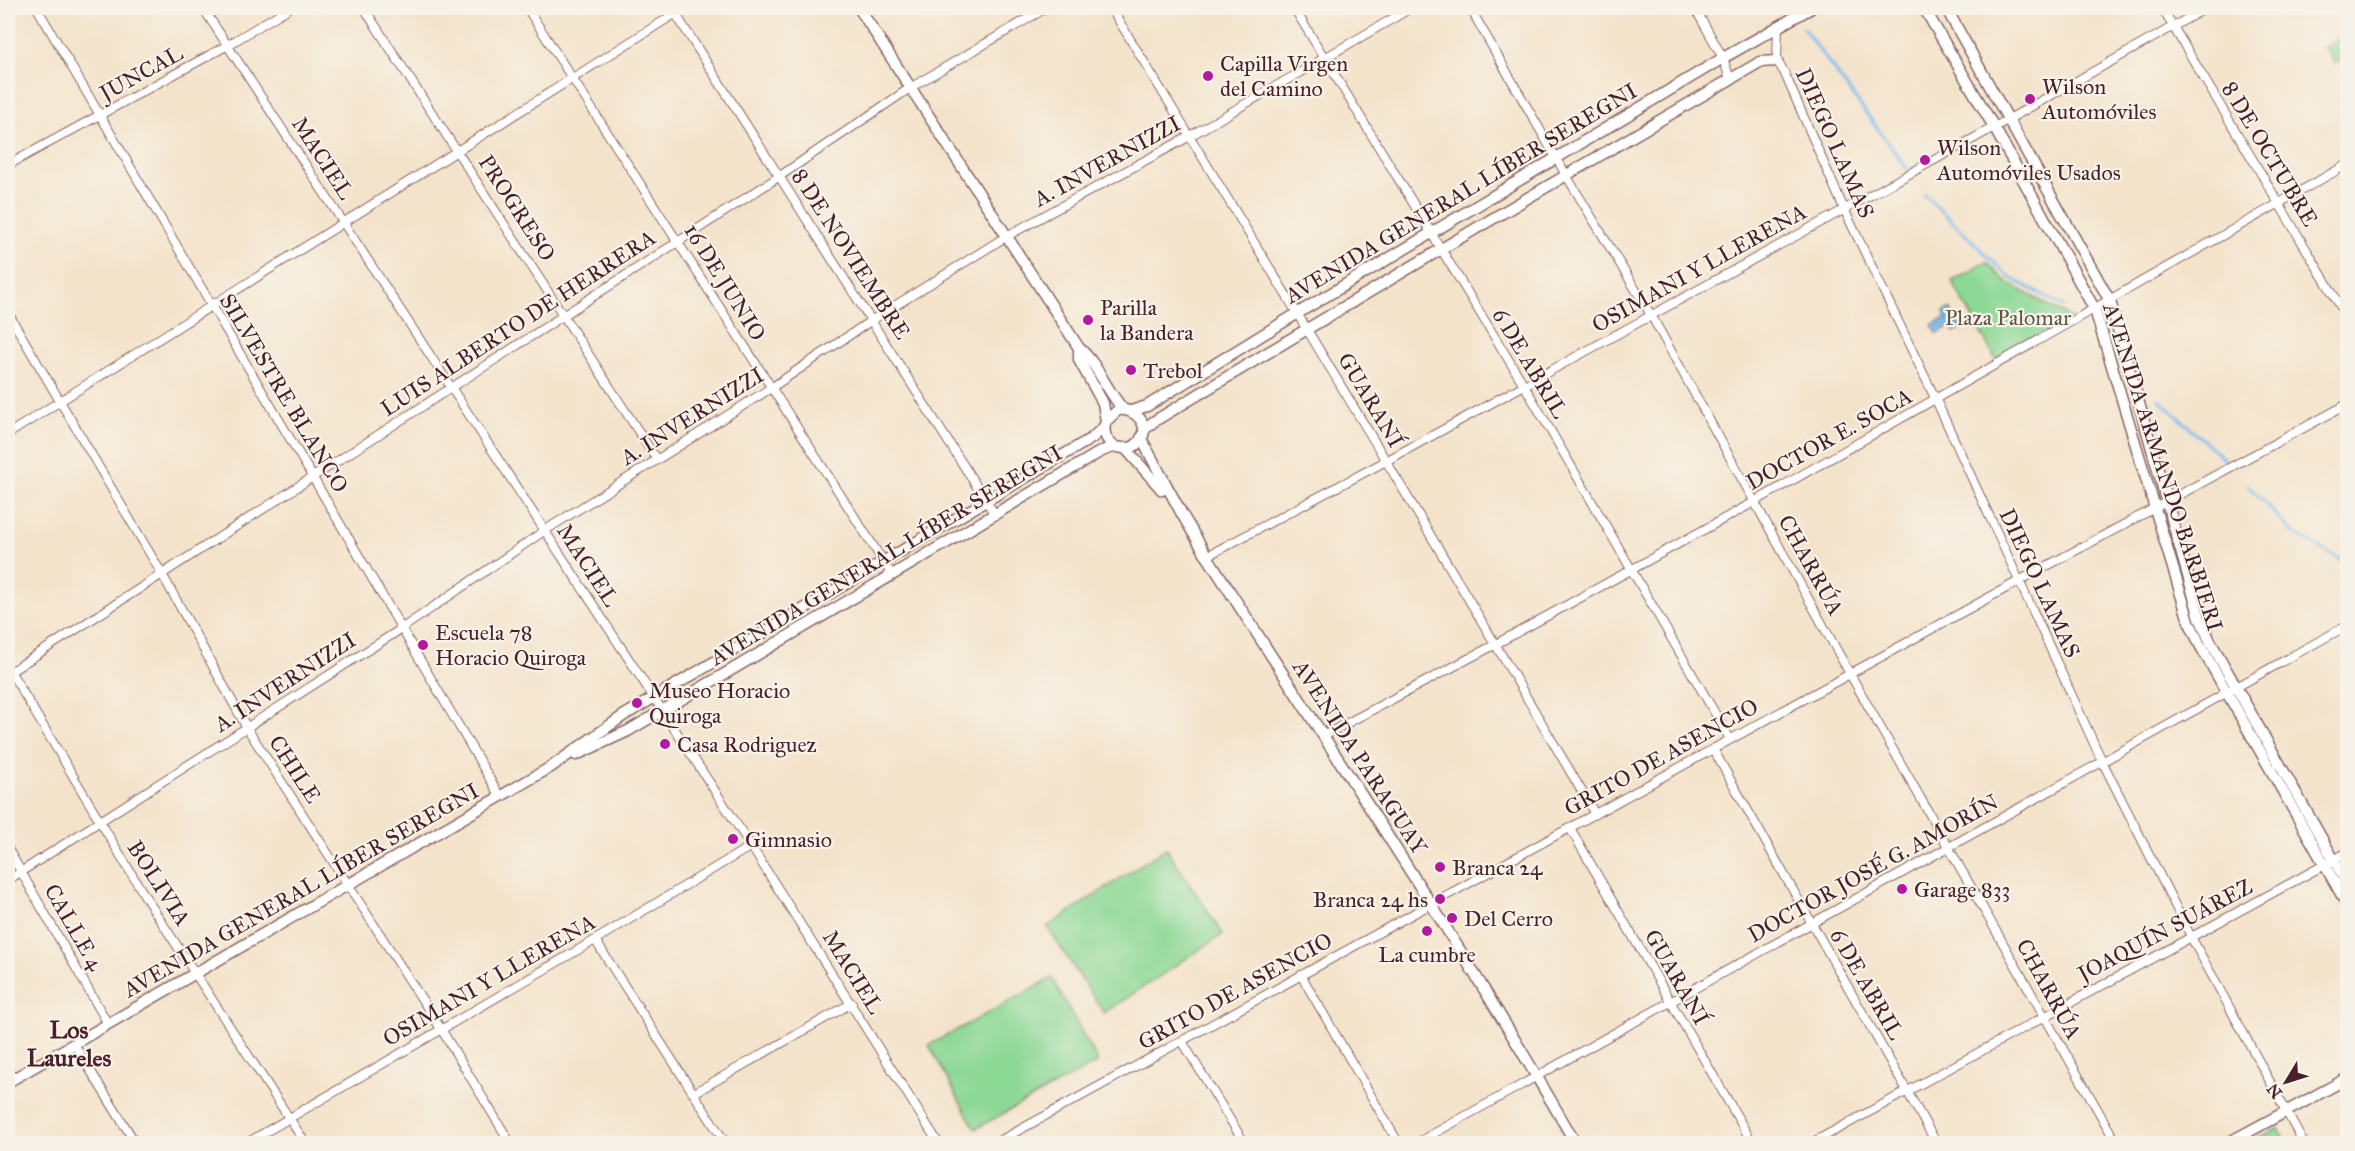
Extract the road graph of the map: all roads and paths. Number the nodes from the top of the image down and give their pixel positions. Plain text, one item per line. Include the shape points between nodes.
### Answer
1 (37, 8) edge
2 (203, 8) edge
3 (289, 8) edge
4 (364, 8) edge
5 (527, 8) edge
6 (684, 8) edge
7 (860, 8) edge
8 (1046, 8) edge
9 (1111, 8) edge
10 (1294, 8) edge
11 (1411, 8) edge
12 (1470, 8) edge
13 (1695, 8) edge
14 (1811, 8) edge
15 (1924, 8) edge
16 (1946, 8) edge
17 (2162, 8) edge
18 (2206, 8) edge
19 (675, 13) junction
20 (1778, 26) junction
21 (2173, 26) junction
22 (228, 45) junction
23 (1326, 58) junction
24 (1723, 58) junction
25 (1777, 61) junction
26 (572, 77) junction
27 (1730, 80) junction
28 (910, 88) junction
29 (99, 117) junction
30 (2009, 118) junction
31 (1994, 127) junction
32 (1190, 136) junction
33 (457, 150) junction
34 (1557, 159) junction
35 (2348, 164) edge
36 (8, 165) edge
37 (1566, 175) junction
38 (780, 176) junction
39 (2278, 202) junction
40 (1844, 209) junction
41 (343, 221) junction
42 (1431, 233) junction
43 (1007, 236) junction
44 (678, 242) junction
45 (1440, 250) junction
46 (2110, 300) junction
47 (211, 305) junction
48 (2094, 310) junction
49 (8, 313) edge
50 (1298, 313) junction
51 (564, 315) junction
52 (1652, 315) junction
53 (2348, 319) edge
54 (872, 320) junction
55 (1307, 329) junction
56 (1079, 348) junction
57 (1524, 385) junction
58 (452, 387) junction
59 (771, 388) junction
60 (58, 400) junction
61 (1936, 400) junction
62 (2348, 404) edge
63 (1127, 410) junction
64 (1105, 424) junction
65 (8, 434) edge
66 (1142, 434) junction
67 (1121, 448) junction
68 (657, 460) junction
69 (1386, 461) junction
70 (313, 477) junction
71 (986, 501) junction
72 (1756, 501) junction
73 (2166, 501) junction
74 (2154, 507) junction
75 (995, 514) junction
76 (1183, 516) junction
77 (544, 531) junction
78 (1207, 556) junction
79 (883, 561) junction
80 (1632, 570) junction
81 (162, 574) junction
82 (892, 575) junction
83 (2019, 581) junction
84 (2348, 625) edge
85 (401, 630) junction
86 (1496, 644) junction
87 (9, 669) edge
88 (1850, 674) junction
89 (2231, 689) junction
90 (654, 697) junction
91 (663, 710) junction
92 (247, 728) junction
93 (1323, 736) junction
94 (1730, 740) junction
95 (1713, 749) junction
96 (2102, 761) junction
97 (551, 767) junction
98 (500, 796) junction
99 (1595, 814) junction
100 (100, 823) junction
101 (1569, 828) junction
102 (751, 846) junction
103 (1949, 846) junction
104 (8, 849) edge
105 (2348, 852) edge
106 (2329, 862) junction
107 (21, 872) junction
108 (8, 880) edge
109 (347, 885) junction
110 (2348, 885) edge
111 (1430, 902) junction
112 (2348, 906) edge
113 (1812, 923) junction
114 (2191, 937) junction
115 (595, 940) junction
116 (196, 974) junction
117 (1301, 975) junction
118 (1670, 1001) junction
119 (852, 1003) junction
120 (2043, 1017) junction
121 (108, 1024) junction
122 (441, 1029) junction
123 (1182, 1041) junction
124 (74, 1044) junction
125 (1537, 1076) junction
126 (2348, 1078) edge
127 (8, 1082) edge
128 (1907, 1091) junction
129 (694, 1093) junction
130 (2286, 1112) junction
131 (289, 1117) junction
132 (136, 1143) edge
133 (245, 1143) edge
134 (306, 1143) edge
135 (511, 1143) edge
136 (726, 1143) edge
137 (939, 1143) edge
138 (994, 1143) edge
139 (1245, 1143) edge
140 (1399, 1143) edge
141 (1415, 1143) edge
142 (1576, 1143) edge
143 (1753, 1143) edge
144 (1810, 1143) edge
145 (1937, 1143) edge
146 (2117, 1143) edge
147 (2226, 1143) edge
148 (2304, 1143) edge

1 - 29 street, SILVESTRE BLANCO
2 - 22 street, MACIEL
3 - 22 street, JUNCAL
4 - 33 street, PROGRESO
5 - 26 street, 16 DE JUNIO
6 - 19 street
7 - 28 street
8 - 28 street, LUIS ALBERTO DE HERRERA
9 - 32 street, GUARANÍ
10 - 23 street, 6 DE ABRIL
11 - 23 street, A. INVERNIZZI
12 - 34 street, CHARRÚA
13 - 24 street
14 - 20 street, AVENIDA GENERAL LÍBER SEREGNI
15 - 31 street, AVENIDA ARMANDO BARBIERI
16 - 30 street, AVENIDA ARMANDO BARBIERI
17 - 21 street, 8 DE OCTUBRE
18 - 21 street, OSIMANI Y LLERENA
19 - 26 street
19 - 38 street, 8 DE NOVIEMBRE
20 - 24 street, AVENIDA GENERAL LÍBER SEREGNI
20 - 25 street, DIEGO LAMAS
21 - 30 street, OSIMANI Y LLERENA
21 - 39 street, 8 DE OCTUBRE
22 - 29 street, JUNCAL
22 - 41 street, MACIEL
23 - 32 street, A. INVERNIZZI
23 - 42 street, 6 DE ABRIL
24 - 27 street
24 - 34 street, AVENIDA GENERAL LÍBER SEREGNI
25 - 27 street, AVENIDA GENERAL LÍBER SEREGNI via 1760,62
25 - 40 street, DIEGO LAMAS
26 - 33 street
26 - 44 street, 16 DE JUNIO
27 - 37 street, AVENIDA GENERAL LÍBER SEREGNI
28 - 38 street, LUIS ALBERTO DE HERRERA
28 - 43 street
29 - 36 street, JUNCAL
29 - 47 street, SILVESTRE BLANCO
30 - 31 street, OSIMANI Y LLERENA
30 - 46 street, AVENIDA ARMANDO BARBIERI
31 - 40 street, OSIMANI Y LLERENA
31 - 48 street, AVENIDA ARMANDO BARBIERI
32 - 43 street, A. INVERNIZZI
32 - 50 street, GUARANÍ
33 - 41 street
33 - 51 street, PROGRESO
34 - 37 street, CHARRÚA
34 - 42 street, AVENIDA GENERAL LÍBER SEREGNI
35 - 39 street, DOCTOR E. SOCA
37 - 45 street, AVENIDA GENERAL LÍBER SEREGNI
37 - 52 street, CHARRÚA
38 - 44 street, LUIS ALBERTO DE HERRERA
38 - 54 street, 8 DE NOVIEMBRE
39 - 46 street, DOCTOR E. SOCA
39 - 53 street, 8 DE OCTUBRE
40 - 52 street, OSIMANI Y LLERENA
40 - 61 street, DIEGO LAMAS
41 - 47 street
41 - 58 street, MACIEL
42 - 45 street, 6 DE ABRIL
42 - 50 street, AVENIDA GENERAL LÍBER SEREGNI
43 - 54 street, A. INVERNIZZI
43 - 56 street
44 - 51 street, LUIS ALBERTO DE HERRERA
44 - 59 street, 16 DE JUNIO
45 - 55 street, AVENIDA GENERAL LÍBER SEREGNI
45 - 57 street, 6 DE ABRIL
46 - 48 street, DOCTOR E. SOCA
46 - 73 street, AVENIDA ARMANDO BARBIERI
47 - 60 street
47 - 70 street, SILVESTRE BLANCO
48 - 61 street, DOCTOR E. SOCA
48 - 74 street, AVENIDA ARMANDO BARBIERI
49 - 60 street, CHILE
50 - 55 street, GUARANÍ
50 - 63 street, AVENIDA GENERAL LÍBER SEREGNI via 1147,406
51 - 58 street, LUIS ALBERTO DE HERRERA
51 - 68 street, PROGRESO
52 - 57 street, OSIMANI Y LLERENA
52 - 72 street, CHARRÚA
54 - 59 street, A. INVERNIZZI
54 - 71 street, 8 DE NOVIEMBRE
55 - 66 street, AVENIDA GENERAL LÍBER SEREGNI via 1153,422
55 - 69 street, GUARANÍ
56 - 63 street via 1088,356 1112,398
56 - 64 street via 1079,360 1103,403
57 - 69 street, OSIMANI Y LLERENA
57 - 80 street, 6 DE ABRIL
58 - 70 street, LUIS ALBERTO DE HERRERA
58 - 77 street, MACIEL
59 - 68 street, A. INVERNIZZI
59 - 79 street, 16 DE JUNIO
60 - 65 street
60 - 81 street, CHILE
61 - 72 street, DOCTOR E. SOCA
61 - 83 street, DIEGO LAMAS
62 - 73 street, GRITO DE ASENCIO
63 - 64 street via 1113,412
63 - 66 street via 1141,418
64 - 67 street via 1107,439
64 - 71 street, AVENIDA GENERAL LÍBER SEREGNI via 1092,438
66 - 67 street via 1138,443
66 - 76 street, AVENIDA PARAGUAY
67 - 75 street, AVENIDA GENERAL LÍBER SEREGNI via 1100,452
67 - 76 street, AVENIDA PARAGUAY via 1144,467
68 - 77 street, A. INVERNIZZI
69 - 78 street, OSIMANI Y LLERENA
69 - 86 street, GUARANÍ
70 - 81 street, LUIS ALBERTO DE HERRERA
70 - 85 street, SILVESTRE BLANCO
71 - 75 street, 8 DE NOVIEMBRE
71 - 79 street, AVENIDA GENERAL LÍBER SEREGNI
72 - 80 street, DOCTOR E. SOCA
72 - 88 street, CHARRÚA
73 - 74 street, GRITO DE ASENCIO
73 - 89 street, AVENIDA ARMANDO BARBIERI via 2200,618
74 - 83 street, GRITO DE ASENCIO
74 - 89 street, AVENIDA ARMANDO BARBIERI via 2189,621
75 - 82 street, AVENIDA GENERAL LÍBER SEREGNI
76 - 78 street, AVENIDA PARAGUAY
77 - 85 street, A. INVERNIZZI
77 - 90 street, MACIEL
78 - 93 street, AVENIDA PARAGUAY
79 - 82 street, 16 DE JUNIO
79 - 90 street, AVENIDA GENERAL LÍBER SEREGNI
80 - 86 street, DOCTOR E. SOCA
80 - 94 street, 6 DE ABRIL
81 - 87 street, LUIS ALBERTO DE HERRERA
81 - 92 street, CHILE
82 - 91 street, AVENIDA GENERAL LÍBER SEREGNI
83 - 88 street, GRITO DE ASENCIO
83 - 96 street, DIEGO LAMAS
84 - 89 street, DOCTOR JOSÉ G. AMORÍN
85 - 92 street, A. INVERNIZZI
85 - 98 street, SILVESTRE BLANCO
86 - 93 street, DOCTOR E. SOCA
86 - 99 street, GUARANÍ
87 - 100 street, BOLIVIA
88 - 94 street, GRITO DE ASENCIO
88 - 103 street, CHARRÚA
89 - 96 street, DOCTOR JOSÉ G. AMORÍN
89 - 106 street, AVENIDA ARMANDO BARBIERI
90 - 91 street, MACIEL
90 - 97 street, AVENIDA GENERAL LÍBER SEREGNI
91 - 97 street, AVENIDA GENERAL LÍBER SEREGNI
91 - 102 street, MACIEL
92 - 100 street, A. INVERNIZZI
92 - 109 street, CHILE
93 - 111 street, AVENIDA PARAGUAY
94 - 95 street, GRITO DE ASENCIO
95 - 99 street, GRITO DE ASENCIO
95 - 113 street, 6 DE ABRIL
96 - 103 street, DOCTOR JOSÉ G. AMORÍN
96 - 114 street, DIEGO LAMAS
97 - 98 street, AVENIDA GENERAL LÍBER SEREGNI
98 - 109 street, AVENIDA GENERAL LÍBER SEREGNI
99 - 101 street, GRITO DE ASENCIO
100 - 107 street, A. INVERNIZZI
100 - 116 street, BOLIVIA
101 - 111 street, GRITO DE ASENCIO
101 - 118 street, GUARANÍ
102 - 115 street, OSIMANI Y LLERENA
102 - 119 street, MACIEL
103 - 113 street, DOCTOR JOSÉ G. AMORÍN
103 - 120 street, CHARRÚA
104 - 107 street, CALLE 4
105 - 106 street, JOAQUÍN SUÁREZ
106 - 110 street, AVENIDA ARMANDO BARBIERI
106 - 112 street, AVENIDA ARMANDO BARBIERI
106 - 114 street, JOAQUÍN SUÁREZ
107 - 108 street, A. INVERNIZZI
107 - 121 street, CALLE 4
109 - 116 street, AVENIDA GENERAL LÍBER SEREGNI
109 - 122 street, CHILE
111 - 117 street, GRITO DE ASENCIO
111 - 125 street, AVENIDA PARAGUAY
113 - 118 street, DOCTOR JOSÉ G. AMORÍN
113 - 128 street, 6 DE ABRIL
114 - 120 street, JOAQUÍN SUÁREZ
114 - 130 street, DIEGO LAMAS
115 - 122 street, OSIMANI Y LLERENA
115 - 129 street
116 - 121 street, AVENIDA GENERAL LÍBER SEREGNI
116 - 131 street, BOLIVIA
117 - 123 street, GRITO DE ASENCIO
117 - 140 street
118 - 125 street, DOCTOR JOSÉ G. AMORÍN
118 - 143 street, GUARANÍ
119 - 129 street
119 - 137 street, MACIEL
120 - 128 street, JOAQUÍN SUÁREZ
120 - 146 street, CHARRÚA
121 - 124 street, AVENIDA GENERAL LÍBER SEREGNI
122 - 131 street, OSIMANI Y LLERENA
122 - 135 street, CHILE
123 - 138 street, GRITO DE ASENCIO
123 - 139 street
124 - 127 street, AVENIDA GENERAL LÍBER SEREGNI
124 - 132 street
125 - 141 street, DOCTOR JOSÉ G. AMORÍN
125 - 142 street, AVENIDA PARAGUAY
126 - 130 street
128 - 144 street, JOAQUÍN SUÁREZ
128 - 145 street, 6 DE ABRIL
129 - 136 street
130 - 147 street
130 - 148 street, DIEGO LAMAS
131 - 133 street, OSIMANI Y LLERENA
131 - 134 street, BOLIVIA

